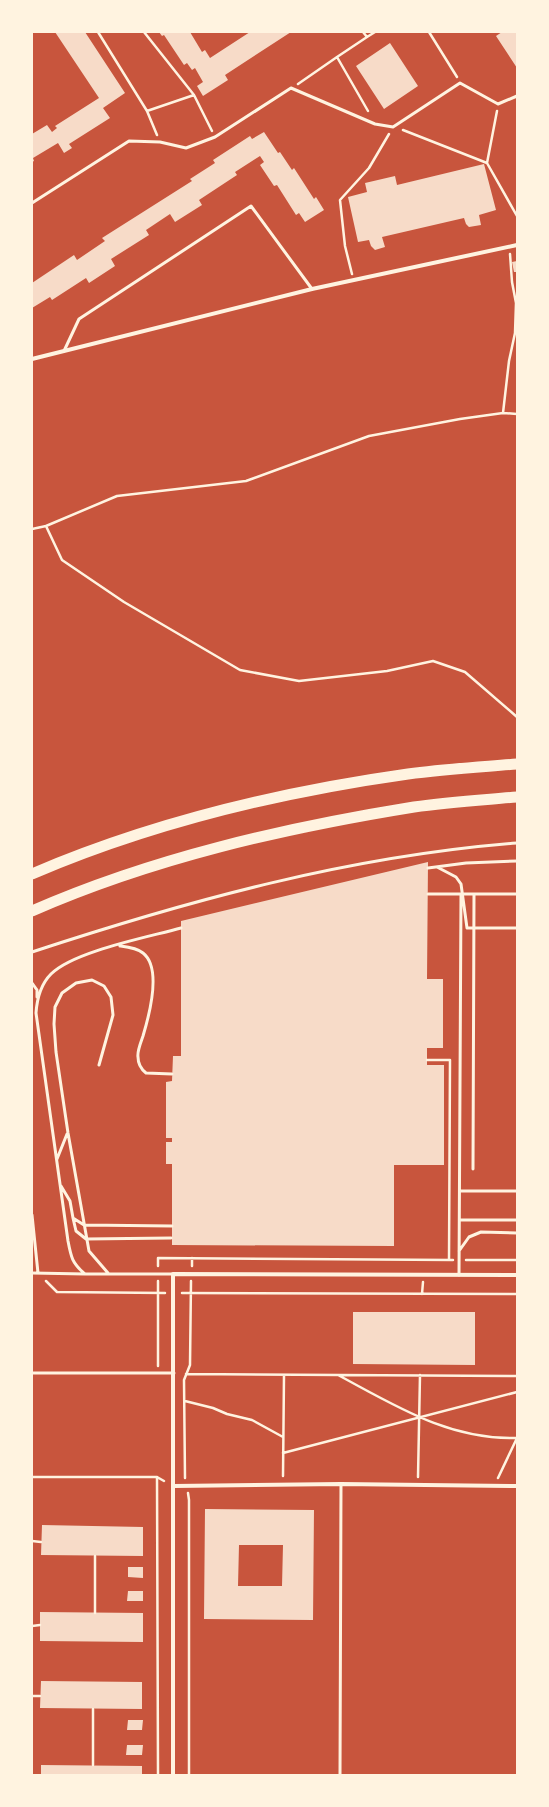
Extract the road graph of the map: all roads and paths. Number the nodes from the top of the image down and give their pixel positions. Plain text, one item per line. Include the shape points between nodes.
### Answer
1 (98, 32) edge
2 (144, 32) edge
3 (363, 32) edge
4 (375, 32) edge
5 (429, 32) edge
6 (367, 38) junction
7 (337, 57) junction
8 (460, 83) junction
9 (291, 88) junction
10 (194, 95) junction
11 (517, 96) edge
12 (498, 104) junction
13 (147, 111) junction
14 (374, 124) junction
15 (393, 127) junction
16 (215, 137) junction
17 (160, 142) junction
18 (487, 163) junction
19 (32, 203) edge
20 (517, 216) edge
21 (517, 245) edge
22 (509, 248) junction
23 (353, 279) junction
24 (312, 289) junction
25 (64, 351) junction
26 (32, 359) edge
27 (503, 413) junction
28 (517, 414) edge
29 (46, 526) junction
30 (32, 529) edge
31 (517, 717) edge
32 (517, 764) edge
33 (517, 796) edge
34 (517, 843) edge
35 (517, 861) edge
36 (437, 867) junction
37 (428, 868) dead end
38 (32, 874) edge
39 (428, 894) dead end
40 (461, 894) junction
41 (474, 894) junction
42 (517, 894) edge
43 (32, 911) edge
44 (181, 928) dead end
45 (517, 928) edge
46 (118, 945) junction
47 (32, 953) edge
48 (32, 983) edge
49 (37, 999) junction
50 (427, 1060) dead end
51 (99, 1065) dead end
52 (172, 1074) dead end
53 (68, 1133) junction
54 (57, 1161) junction
55 (473, 1169) dead end
56 (60, 1184) junction
57 (460, 1191) junction
58 (517, 1191) edge
59 (32, 1215) edge
60 (73, 1218) junction
61 (460, 1220) junction
62 (517, 1220) edge
63 (84, 1225) junction
64 (172, 1226) dead end
65 (517, 1232) edge
66 (171, 1238) dead end
67 (86, 1239) junction
68 (459, 1252) junction
69 (158, 1258) dead end
70 (449, 1260) junction
71 (459, 1260) junction
72 (517, 1260) edge
73 (32, 1273) edge
74 (38, 1273) junction
75 (108, 1273) junction
76 (85, 1274) junction
77 (173, 1274) junction
78 (459, 1275) junction
79 (517, 1275) edge
80 (57, 1292) dead end
81 (517, 1294) edge
82 (158, 1372) junction
83 (32, 1373) edge
84 (174, 1373) junction
85 (186, 1374) junction
86 (284, 1375) junction
87 (337, 1375) junction
88 (420, 1375) junction
89 (517, 1376) edge
90 (517, 1392) edge
91 (185, 1401) junction
92 (419, 1418) junction
93 (284, 1437) junction
94 (517, 1438) edge
95 (283, 1453) junction
96 (32, 1477) edge
97 (157, 1477) junction
98 (341, 1484) junction
99 (282, 1485) junction
100 (418, 1485) junction
101 (174, 1486) junction
102 (186, 1486) junction
103 (494, 1486) junction
104 (517, 1486) edge
105 (32, 1541) edge
106 (41, 1542) dead end
107 (95, 1556) dead end
108 (95, 1612) dead end
109 (40, 1625) dead end
110 (32, 1626) edge
111 (32, 1696) edge
112 (40, 1696) dead end
113 (93, 1709) dead end
114 (93, 1765) dead end
115 (158, 1775) edge
116 (172, 1775) edge
117 (188, 1775) edge
118 (340, 1775) edge

1 - 13 path
2 - 10 path
3 - 6 path
4 - 6 path
5 - 8 path
6 - 7 path
7 - 9 path
7 - 14 path
8 - 12 lane
8 - 15 lane
9 - 14 lane
9 - 16 lane
10 - 13 path
10 - 16 path
11 - 12 lane
12 - 18 path
13 - 17 path
14 - 15 lane
15 - 18 path
15 - 23 path via 369,168 340,200 345,246
16 - 17 lane via 186,148
17 - 19 lane via 129,141
18 - 20 path
21 - 22 street
22 - 23 street
22 - 27 path via 516,303 515,334
23 - 24 street
24 - 25 street
24 - 25 lane via 251,206 79,319
25 - 26 street
27 - 28 path
27 - 29 path via 369,436 246,481 117,496
29 - 30 path
29 - 31 path via 62,560 124,602 240,670 299,681 387,671 433,661 465,672
32 - 38 highway via 409,774 291,795 137,835
33 - 43 highway via 416,807 296,828 148,867 68,895
34 - 47 lane via 393,858 286,878 187,904
35 - 36 lane
36 - 37 lane
36 - 45 lane via 456,877 460,884 467,928
39 - 40 lane
40 - 41 lane
40 - 57 lane
41 - 42 lane
41 - 55 lane
44 - 46 lane
46 - 49 lane via 72,960 52,974 42,986
46 - 52 lane via 143,952 152,966 150,1012 138,1057 141,1068 146,1073
48 - 49 lane via 37,990
49 - 54 lane via 36,1013
50 - 70 path via 450,1060
51 - 53 lane via 113,1015 111,997 104,986 92,980 76,983 62,993 55,1007 54,1024
53 - 54 lane
53 - 63 lane
54 - 56 lane
56 - 60 lane via 70,1201
56 - 76 lane via 70,1253 75,1265
57 - 58 lane
57 - 61 lane
59 - 74 lane
60 - 63 lane
60 - 67 lane via 76,1232
61 - 62 lane
61 - 68 lane
63 - 64 lane
63 - 67 lane
65 - 68 lane via 481,1232 469,1237
66 - 67 lane
67 - 75 lane via 89,1251
68 - 71 lane
69 - 70 path
70 - 71 path
71 - 72 path
71 - 78 lane
73 - 74 lane
74 - 76 lane
75 - 76 lane
75 - 77 lane
77 - 78 street
77 - 84 street
78 - 79 street
80 - 82 path via 158,1293
81 - 85 path via 191,1292 190,1365
82 - 83 lane
82 - 84 lane
84 - 85 path
84 - 101 street
85 - 86 path
85 - 91 path
86 - 87 path
86 - 93 path
87 - 88 path
87 - 92 path
88 - 89 path
88 - 92 path
90 - 92 path
91 - 93 path via 252,1420
91 - 102 path
92 - 94 path via 451,1430
92 - 95 path
92 - 100 path
93 - 95 path
94 - 103 path
95 - 99 path
96 - 97 path
97 - 101 path
97 - 115 path
98 - 99 street
98 - 100 street
98 - 118 lane
99 - 102 street
100 - 103 street
101 - 102 street
101 - 116 street
102 - 117 path via 190,1500
103 - 104 street
105 - 106 path
107 - 108 path
109 - 110 path
111 - 112 path
113 - 114 path

